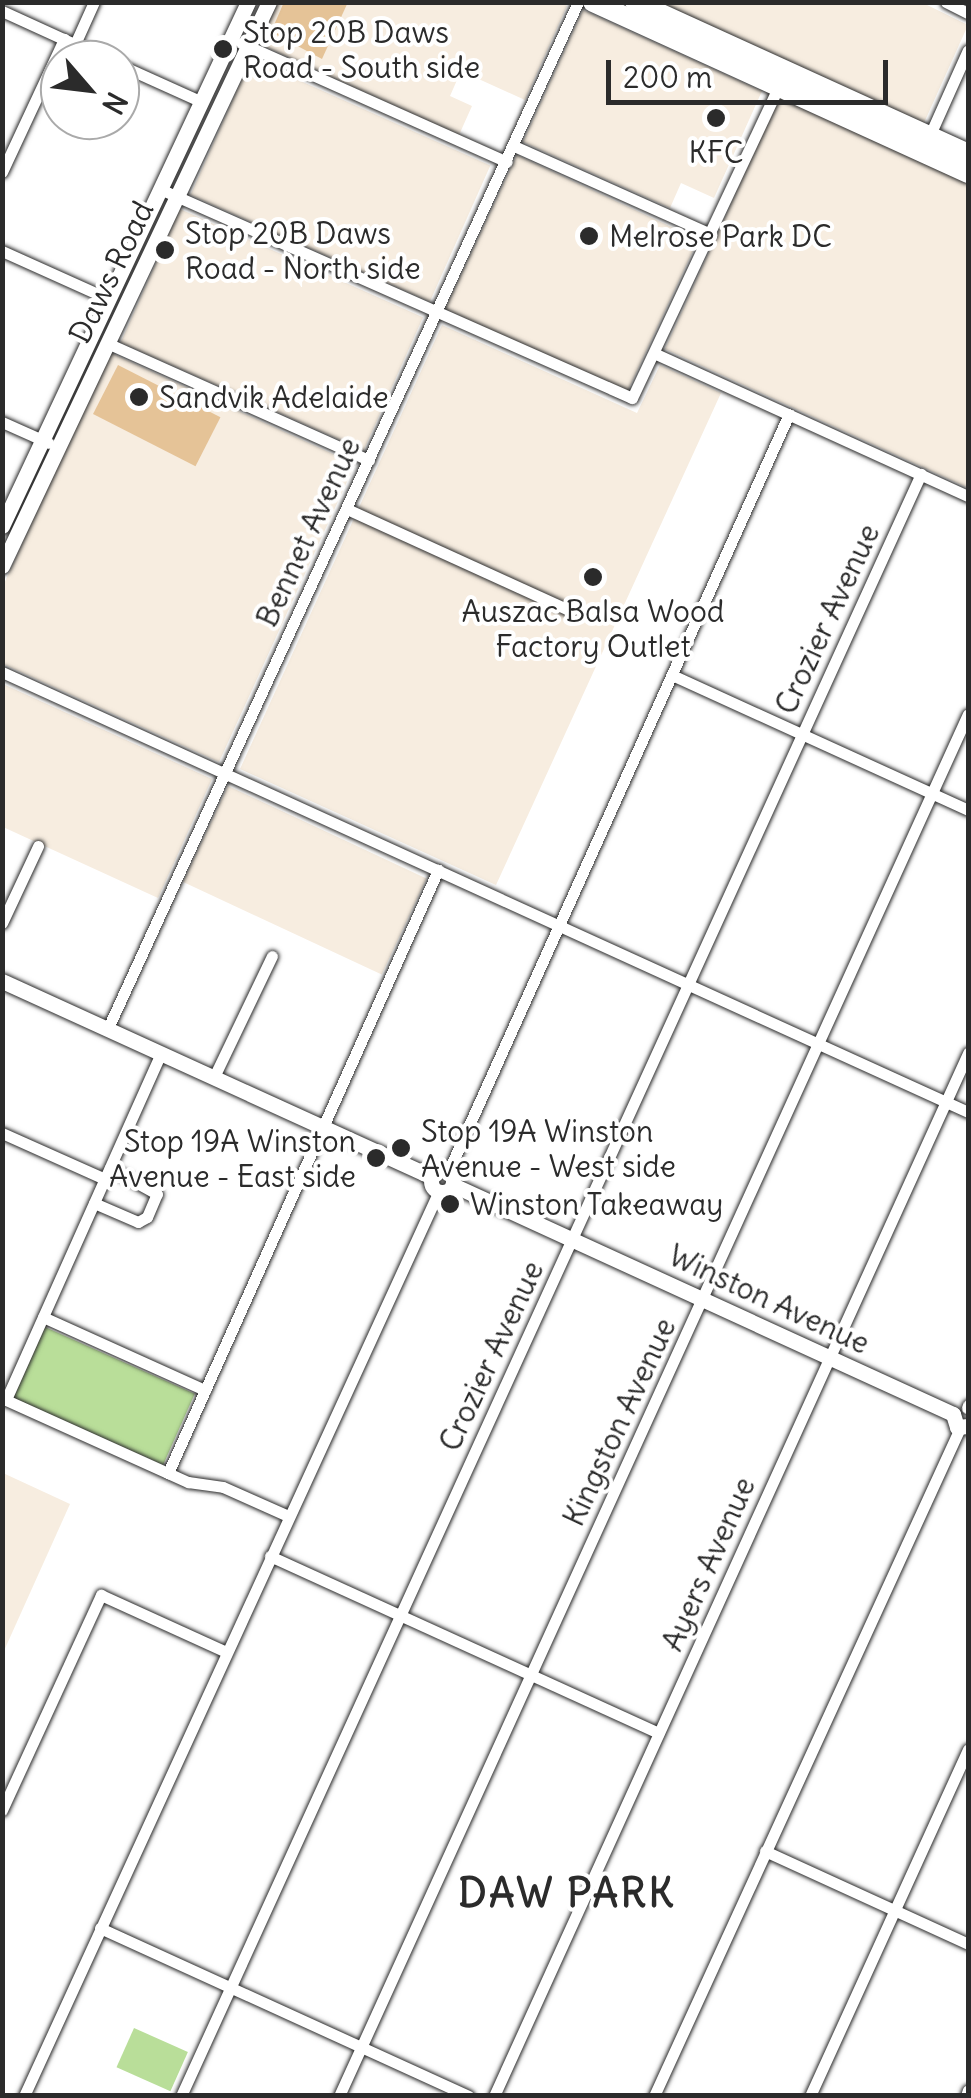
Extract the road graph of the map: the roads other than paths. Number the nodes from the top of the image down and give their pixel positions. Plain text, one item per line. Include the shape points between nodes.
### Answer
1 (94, 2) edge
2 (248, 2) edge
3 (269, 2) edge
4 (578, 2) edge
5 (593, 2) edge
6 (635, 2) edge
7 (946, 2) edge
8 (2, 11) edge
9 (968, 12) edge
10 (231, 38) junction
11 (66, 40) edge
12 (71, 40) edge
13 (249, 46) junction
14 (968, 50) edge
15 (140, 74) edge
16 (782, 79) junction
17 (40, 99) edge
18 (202, 102) junction
19 (926, 144) junction
20 (514, 146) junction
21 (968, 154) edge
22 (506, 162) junction
23 (2, 172) edge
24 (968, 173) edge
25 (160, 190) junction
26 (178, 198) junction
27 (711, 234) junction
28 (2, 251) edge
29 (109, 300) junction
30 (436, 314) junction
31 (107, 343) junction
32 (656, 354) junction
33 (790, 414) junction
34 (2, 422) edge
35 (50, 444) junction
36 (369, 460) junction
37 (921, 474) junction
38 (968, 496) edge
39 (347, 508) junction
40 (2, 526) edge
41 (2, 566) edge
42 (571, 611) dead end
43 (2, 672) edge
44 (672, 674) junction
45 (968, 714) edge
46 (802, 734) junction
47 (225, 773) junction
48 (932, 794) junction
49 (968, 810) edge
50 (38, 846) dead end
51 (438, 870) junction
52 (2, 924) edge
53 (559, 926) junction
54 (272, 956) dead end
55 (2, 981) edge
56 (688, 984) junction
57 (108, 1028) junction
58 (818, 1044) junction
59 (161, 1053) junction
60 (968, 1053) edge
61 (214, 1077) junction
62 (946, 1102) junction
63 (968, 1112) edge
64 (321, 1126) junction
65 (2, 1133) edge
66 (107, 1174) junction
67 (443, 1181) junction
68 (94, 1203) junction
69 (572, 1240) junction
70 (702, 1299) junction
71 (43, 1316) junction
72 (830, 1357) junction
73 (205, 1390) junction
74 (964, 1415) edge
75 (168, 1473) junction
76 (288, 1516) junction
77 (270, 1556) junction
78 (400, 1616) junction
79 (226, 1652) junction
80 (531, 1674) junction
81 (660, 1733) junction
82 (968, 1749) edge
83 (2, 1810) edge
84 (765, 1851) junction
85 (895, 1910) junction
86 (100, 1928) junction
87 (968, 1944) edge
88 (231, 1987) junction
89 (361, 2047) junction
90 (24, 2096) edge
91 (182, 2096) edge
92 (339, 2096) edge
93 (468, 2096) edge
94 (494, 2096) edge
95 (654, 2096) edge
96 (810, 2096) edge

1 - 12 street
2 - 10 main road, Daws Road
3 - 13 main road, Daws Road
4 - 20 street, Bennet Avenue
5 - 16 highway
6 - 16 highway
7 - 9 street
8 - 11 street
10 - 13 street
10 - 18 main road, Daws Road
13 - 22 street
13 - 26 main road, Daws Road
14 - 19 street
15 - 18 street
16 - 19 highway
16 - 27 street
17 - 23 street
18 - 25 main road, Daws Road
19 - 21 highway
19 - 24 highway
20 - 22 street, Bennet Avenue
20 - 27 street
22 - 30 street, Bennet Avenue
25 - 26 street
25 - 29 main road, Daws Road
26 - 30 street
26 - 31 main road, Daws Road
27 - 32 street
28 - 29 street
29 - 35 main road, Daws Road
30 - 32 street via 632,398
30 - 36 street, Bennet Avenue
31 - 35 main road, Daws Road
31 - 36 street
32 - 33 street
33 - 37 street
33 - 44 street
34 - 35 street
35 - 40 main road, Daws Road
35 - 41 main road, Daws Road
36 - 39 street, Bennet Avenue
37 - 38 street
37 - 46 street, Crozier Avenue
39 - 42 street
39 - 47 street, Bennet Avenue
43 - 47 street
44 - 46 street
44 - 53 street
45 - 48 street, Kingston Avenue
46 - 48 street
46 - 56 street, Crozier Avenue
47 - 51 street
47 - 57 street, Bennet Avenue
48 - 49 street
48 - 58 street, Kingston Avenue
50 - 52 street
51 - 53 street
51 - 64 street
53 - 56 street
53 - 67 street
54 - 61 street
55 - 57 main road, Winston Avenue
56 - 58 street
56 - 69 street, Crozier Avenue
57 - 59 main road, Winston Avenue
58 - 62 street
58 - 70 street, Kingston Avenue
59 - 61 main road, Winston Avenue
59 - 66 street
60 - 62 street, Ayers Avenue
61 - 64 main road, Winston Avenue
62 - 63 street
62 - 72 street, Ayers Avenue
64 - 67 main road, Winston Avenue
64 - 73 street
65 - 66 street
66 - 68 street
66 - 68 street via 151,1187 152,1206 138,1222
67 - 69 main road, Winston Avenue
67 - 76 street
68 - 71 street
69 - 70 main road, Winston Avenue
69 - 78 street, Crozier Avenue
70 - 72 main road, Winston Avenue
70 - 80 street, Kingston Avenue
71 - 73 street
71 - 75 street via 6,1400
72 - 74 main road, Winston Avenue
72 - 81 street, Ayers Avenue
73 - 75 street
74 - 84 street
75 - 76 street
76 - 77 street
77 - 78 street
77 - 79 street
78 - 80 street
78 - 88 street, Crozier Avenue
79 - 83 street via 100,1596
79 - 86 street
80 - 81 street
80 - 89 street, Kingston Avenue
81 - 94 street, Ayers Avenue
82 - 85 street
84 - 85 street
84 - 95 street
85 - 87 street
85 - 96 street
86 - 88 street
86 - 90 street
88 - 89 street
88 - 91 street, Crozier Avenue
89 - 92 street, Kingston Avenue
89 - 93 street

